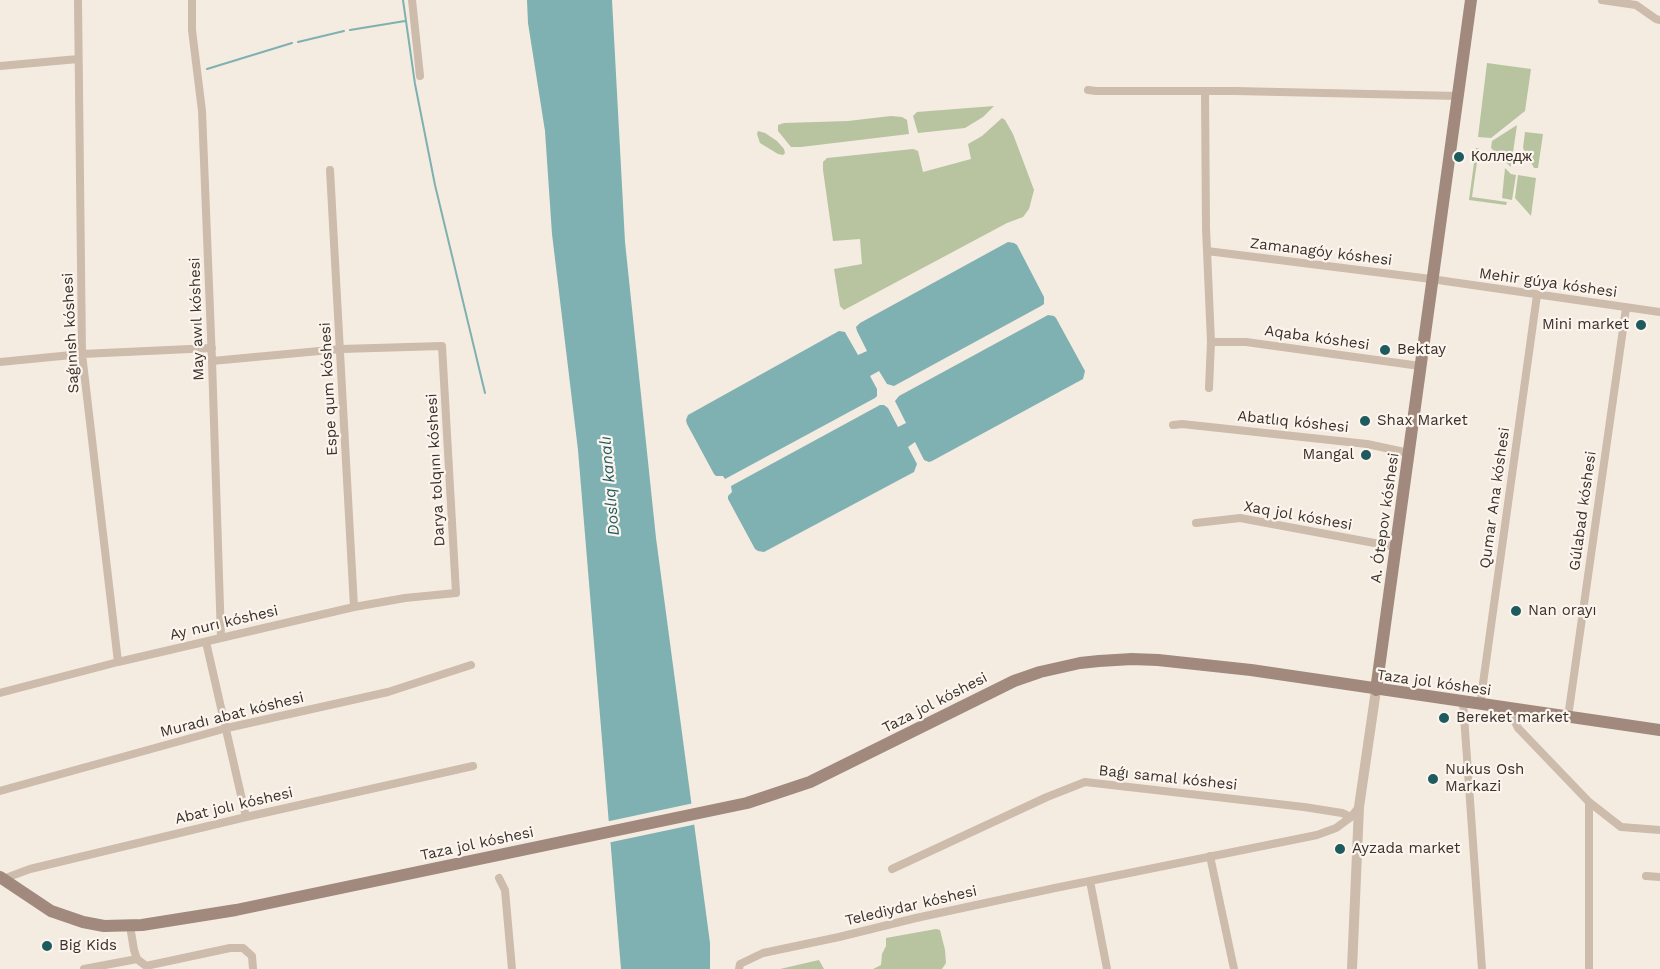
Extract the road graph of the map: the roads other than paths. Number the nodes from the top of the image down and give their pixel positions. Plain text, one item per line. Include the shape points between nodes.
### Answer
1 (78, 0) edge
2 (192, 0) edge
3 (412, 0) edge
4 (1471, 0) edge
5 (1602, 0) edge
6 (1636, 2) edge
7 (1660, 20) edge
8 (78, 60) junction
9 (0, 66) edge
10 (420, 76) dead end
11 (1088, 90) dead end
12 (1206, 91) junction
13 (1458, 96) junction
14 (330, 170) dead end
15 (1207, 251) junction
16 (1431, 279) junction
17 (1537, 295) junction
18 (1626, 308) junction
19 (1660, 312) edge
20 (1211, 342) junction
21 (212, 348) junction
22 (341, 348) junction
23 (82, 354) junction
24 (212, 361) junction
25 (0, 362) edge
26 (1420, 366) junction
27 (1209, 388) dead end
28 (1173, 425) dead end
29 (1408, 453) junction
30 (1196, 523) dead end
31 (1396, 548) junction
32 (456, 592) joint
33 (354, 607) junction
34 (221, 638) junction
35 (206, 642) junction
36 (118, 662) junction
37 (471, 665) dead end
38 (1376, 690) junction
39 (0, 693) edge
40 (1463, 702) junction
41 (1480, 705) junction
42 (1515, 710) junction
43 (1568, 717) junction
44 (226, 728) junction
45 (1660, 728) edge
46 (473, 766) dead end
47 (0, 791) edge
48 (1589, 802) junction
49 (1359, 807) junction
50 (246, 817) junction
51 (1351, 817) junction
52 (1660, 830) edge
53 (1210, 856) junction
54 (892, 869) dead end
55 (1646, 876) dead end
56 (1660, 877) edge
57 (1, 878) edge
58 (499, 878) dead end
59 (1090, 881) junction
60 (130, 926) junction
61 (137, 959) junction
62 (740, 966) edge
63 (84, 969) edge
64 (253, 969) edge
65 (512, 969) edge
66 (1107, 969) edge
67 (1234, 969) edge
68 (1352, 969) edge
69 (1482, 969) edge
70 (1589, 969) edge

1 - 8 street, Saǵınısh kóshesi
2 - 21 street, May awıl kóshesi via 202,111
3 - 10 street
4 - 13 main road, A. Ótepov kóshesi
5 - 6 street
6 - 7 street
8 - 9 street
8 - 23 street, Saǵınısh kóshesi
11 - 12 street
12 - 13 street
12 - 15 street
13 - 16 main road, A. Ótepov kóshesi
14 - 22 street, Espe qum kóshesi
15 - 16 street, Zamanagóy kóshesi
15 - 20 street
16 - 17 street, Mehir gúyа kóshesi
16 - 26 main road, A. Ótepov kóshesi
17 - 18 street, Mehir gúyа kóshesi
17 - 41 street, Qumar Ana kóshesi
18 - 19 street, Mehir gúyа kóshesi
18 - 43 street, Gúlabad kóshesi
20 - 26 street, Aqaba kóshesi via 1246,342
20 - 27 street
21 - 23 street
21 - 24 street, May awıl kóshesi
22 - 24 street
22 - 32 street, Darya tolqını kóshesi via 442,346
22 - 33 street, Espe qum kóshesi
23 - 25 street
23 - 36 street, Saǵınısh kóshesi
24 - 34 street, May awıl kóshesi
26 - 29 main road, A. Ótepov kóshesi
28 - 29 street, Abatlıq kóshesi via 1367,444
29 - 31 main road, A. Ótepov kóshesi
30 - 31 street, Xaq jol kóshesi via 1240,518
31 - 38 main road, A. Ótepov kóshesi
32 - 33 street, Ay nurı kóshesi
33 - 34 street, Ay nurı kóshesi
34 - 35 street, Ay nurı kóshesi
35 - 36 street, Ay nurı kóshesi
35 - 44 street
36 - 39 street, Ay nurı kóshesi
37 - 44 street, Muradı abat kóshesi via 388,692
38 - 40 main road, Taza jol kóshesi
38 - 49 street, A. Ótepov kóshesi
38 - 60 main road, Taza jol kóshesi via 1158,660 1080,663 1014,681 810,782 747,803 236,910
40 - 41 main road, Taza jol kóshesi
40 - 69 street
41 - 42 main road, Taza jol kóshesi
42 - 43 main road, Taza jol kóshesi
42 - 48 street via 1518,728
43 - 45 main road, Taza jol kóshesi
44 - 47 street, Muradı abat kóshesi
44 - 50 street
46 - 50 street, Abat jolı kóshesi
48 - 52 street via 1621,828
48 - 70 street
49 - 51 street, Telediydar kóshesi
49 - 68 street, A. Ótepov kóshesi
50 - 57 street, Abat jolı kóshesi
51 - 53 street, Telediydar kóshesi via 1317,835
51 - 54 street, Baǵı samal kóshesi via 1304,807 1085,782
53 - 59 street, Telediydar kóshesi
53 - 67 street
55 - 56 street
57 - 60 main road, Taza jol kóshesi via 51,911 104,926
58 - 65 street via 505,890
59 - 62 street, Telediydar kóshesi via 763,954
59 - 66 street
60 - 61 street
61 - 63 street
61 - 64 street via 146,966 243,948 252,956

